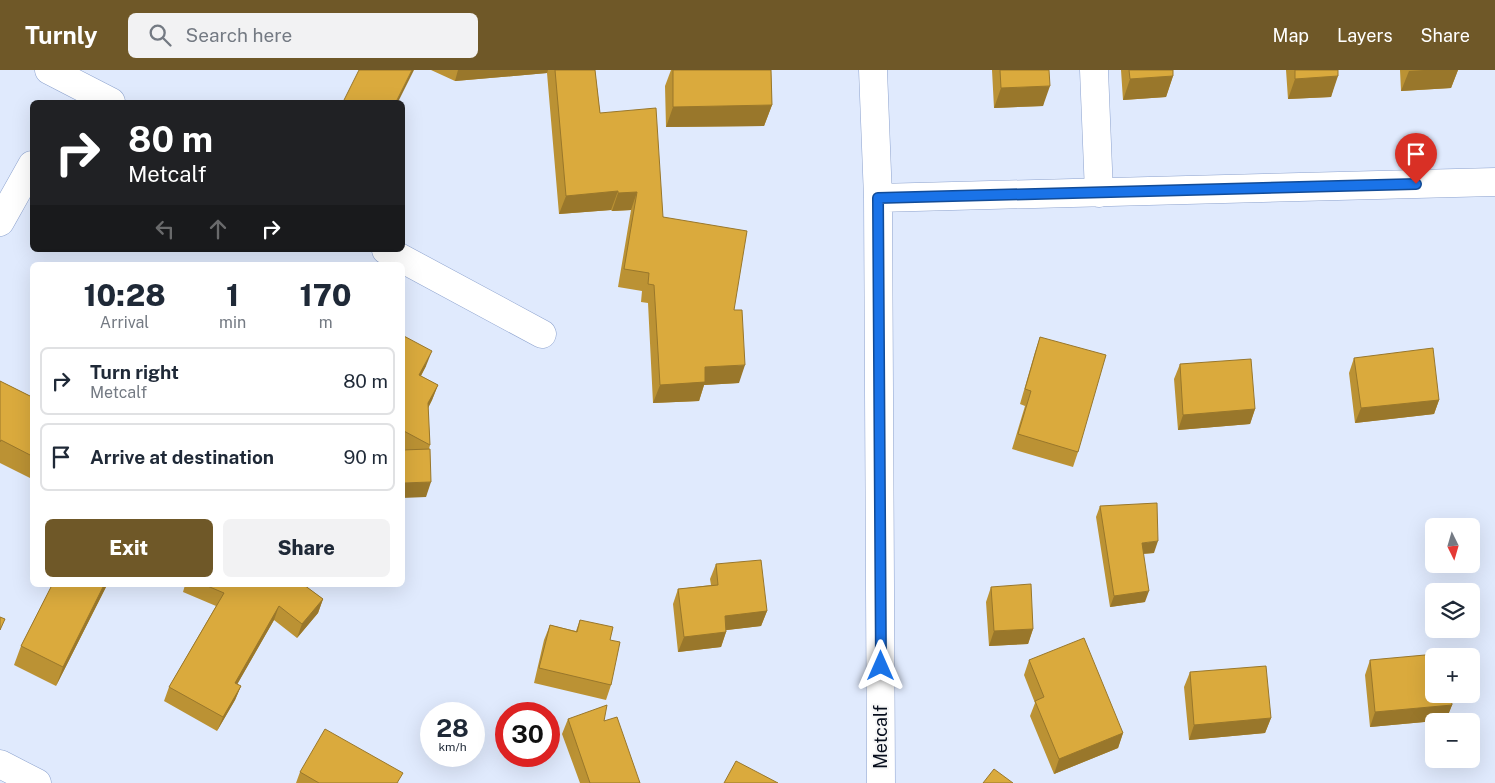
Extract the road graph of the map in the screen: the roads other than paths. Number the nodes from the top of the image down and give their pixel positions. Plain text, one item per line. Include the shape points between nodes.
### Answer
1 (50, 70) edge
2 (873, 70) edge
3 (1094, 70) edge
4 (78, 86) edge
5 (107, 100) edge
6 (30, 169) edge
7 (1495, 182) edge
8 (1099, 193) junction
9 (878, 198) junction
10 (0, 222) edge
11 (390, 252) edge
12 (542, 334) dead end
13 (0, 764) edge
14 (32, 782) edge
15 (881, 783) edge

1 - 4 street
2 - 9 street, Metcalf
3 - 8 street
4 - 5 street
6 - 10 street
7 - 8 street
8 - 9 street
9 - 15 street, Metcalf
11 - 12 street
13 - 14 street

